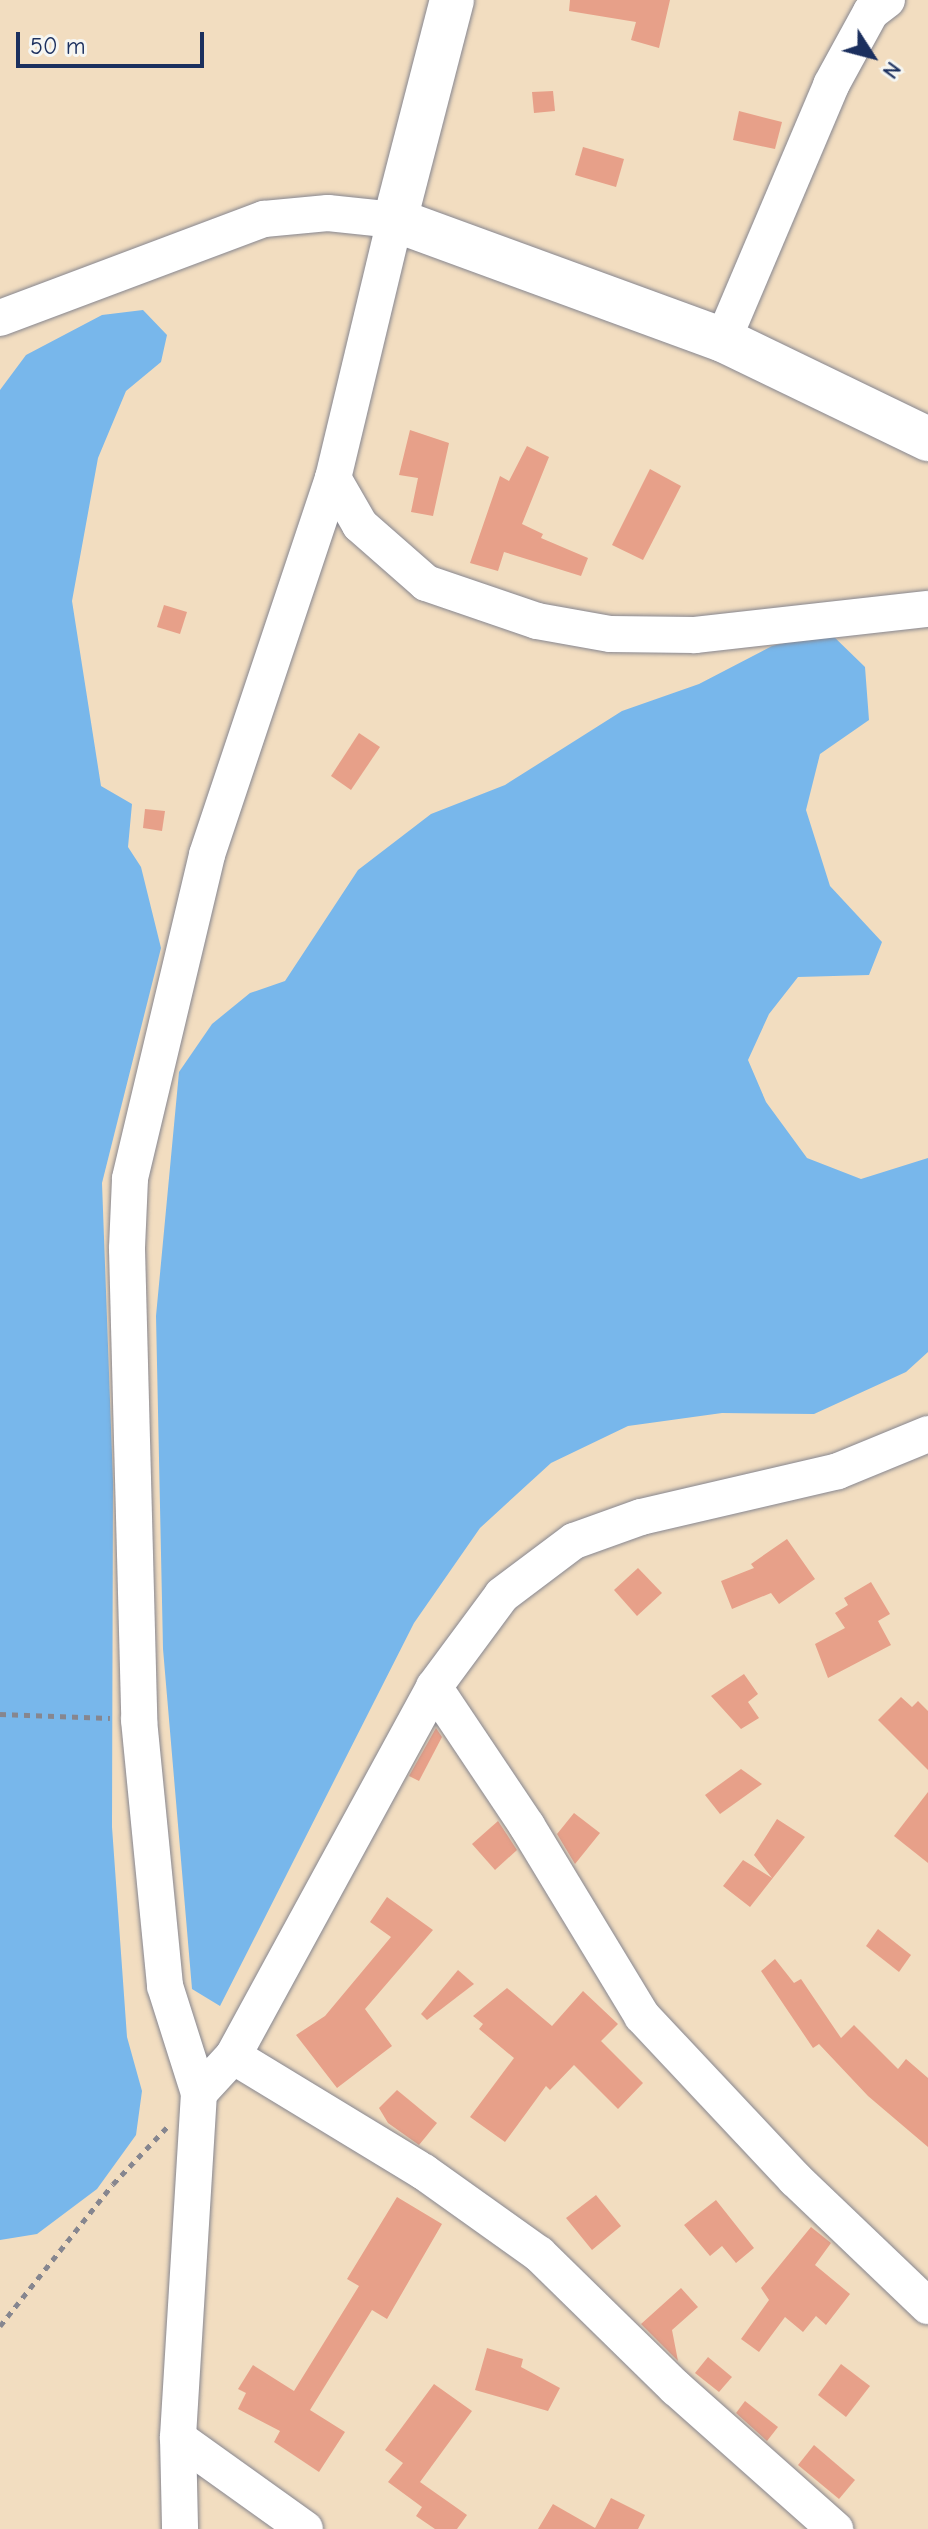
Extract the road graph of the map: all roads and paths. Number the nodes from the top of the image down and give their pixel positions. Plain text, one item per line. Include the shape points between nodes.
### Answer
1 (452, 0) edge
2 (887, 0) edge
3 (395, 220) junction
4 (0, 318) edge
5 (723, 340) junction
6 (928, 439) edge
7 (333, 478) junction
8 (928, 609) edge
9 (928, 1434) edge
10 (434, 1687) junction
11 (0, 1714) edge
12 (139, 1720) junction
13 (233, 2056) junction
14 (199, 2093) junction
15 (928, 2306) edge
16 (0, 2326) edge
17 (178, 2438) junction
18 (180, 2529) edge
19 (305, 2529) edge
20 (835, 2529) edge

1 - 3 main road
2 - 5 street via 871,12 831,85
3 - 4 street via 328,213 264,219
3 - 5 main road
3 - 7 street
5 - 6 main road
7 - 8 street via 360,525 426,583 537,621 610,634 695,635
7 - 12 street via 207,855 130,1179 127,1249
9 - 10 street via 838,1471 641,1517 574,1541 502,1595
10 - 13 street
10 - 15 street via 527,1826 642,2016 795,2179
11 - 12 path via 39,1711
12 - 14 street via 165,1986
13 - 14 street
13 - 20 street via 424,2172 539,2254 676,2388
14 - 16 path via 113,2184
14 - 17 street
17 - 18 street
17 - 19 street

